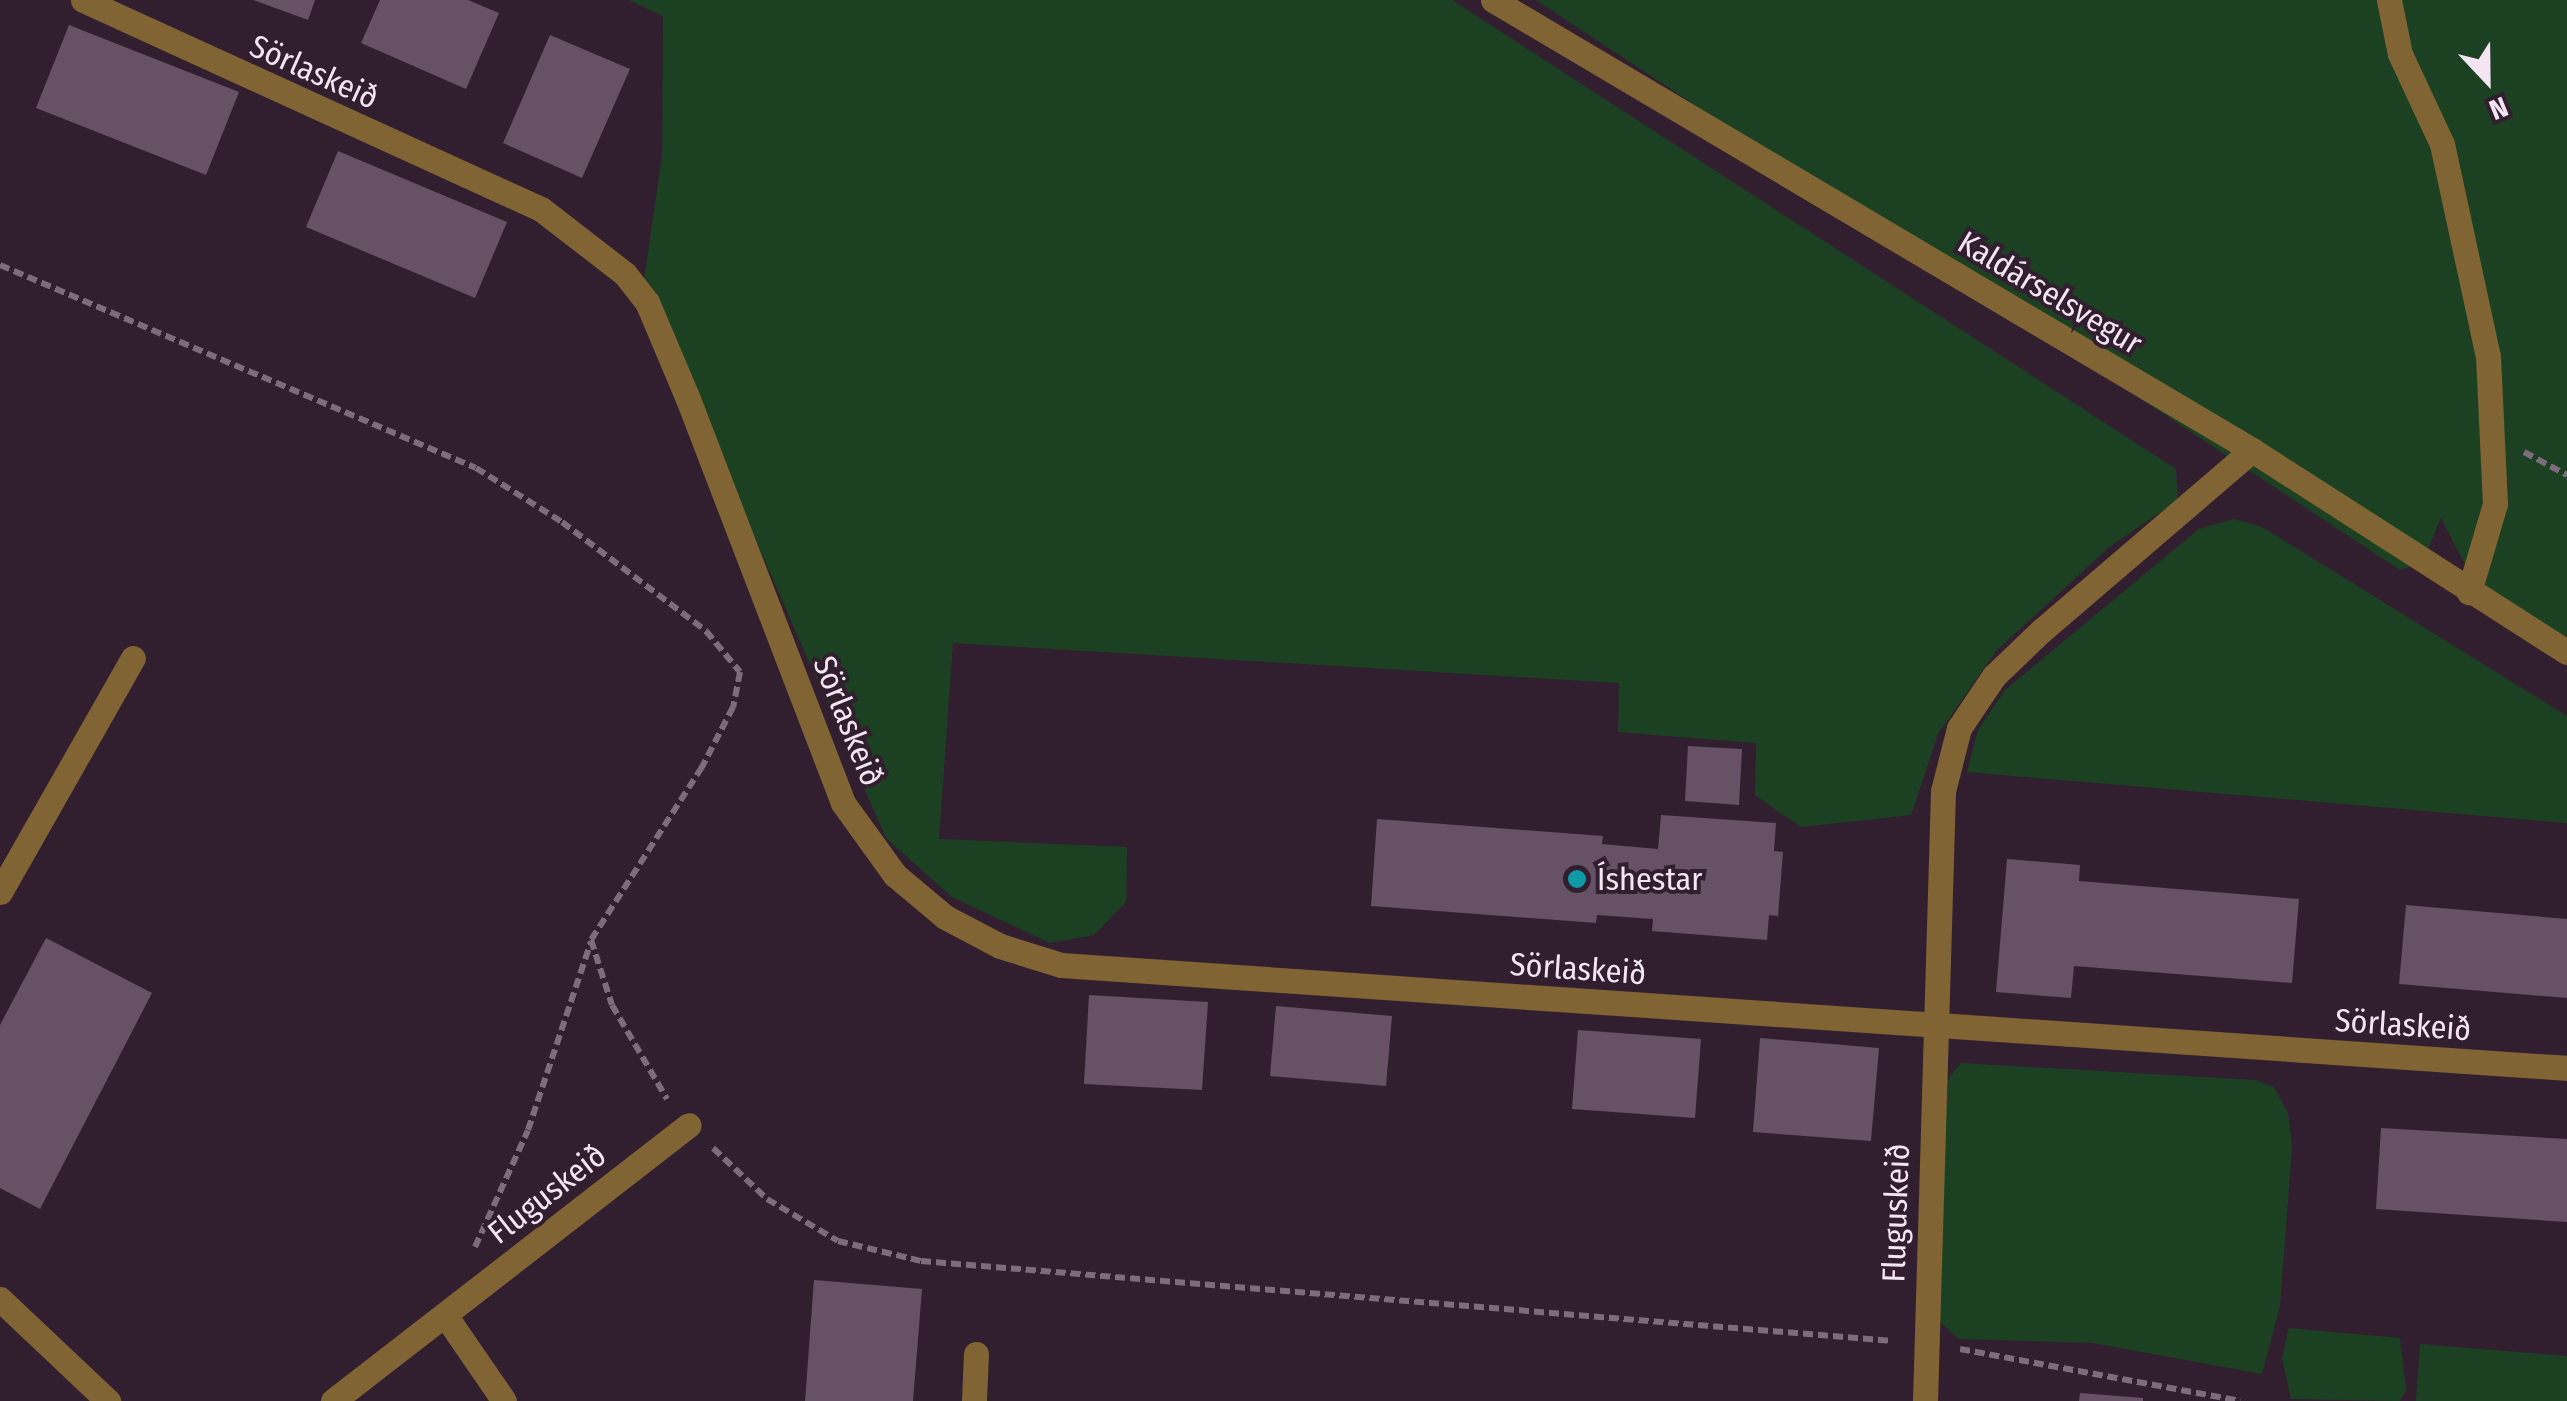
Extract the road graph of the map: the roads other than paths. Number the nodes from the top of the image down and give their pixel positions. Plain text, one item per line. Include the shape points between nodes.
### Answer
1 (84, 0) edge
2 (1493, 0) edge
3 (2389, 0) edge
4 (2252, 450) junction
5 (2469, 592) junction
6 (2567, 652) edge
7 (133, 658) dead end
8 (0, 892) edge
9 (1936, 1028) junction
10 (2567, 1068) edge
11 (690, 1125) dead end
12 (0, 1298) edge
13 (444, 1315) junction
14 (976, 1354) dead end
15 (108, 1401) edge
16 (333, 1401) edge
17 (504, 1401) edge
18 (974, 1401) edge
19 (1924, 1401) edge

1 - 9 street, Sörlaskeið via 542,209 626,274 647,302 688,399 843,804 895,875 946,917 1000,946 1061,965
2 - 4 street, Kaldárselsvegur
3 - 5 street via 2400,54 2442,144 2488,356 2495,504
4 - 5 street, Kaldárselsvegur
4 - 9 street via 2042,630 1994,676 1960,728 1943,791
5 - 6 street, Kaldárselsvegur
7 - 8 street
9 - 10 street, Sörlaskeið
9 - 19 street, Fluguskeið
11 - 13 street, Fluguskeið
12 - 15 street
13 - 16 street, Fluguskeið
13 - 17 street
14 - 18 street

